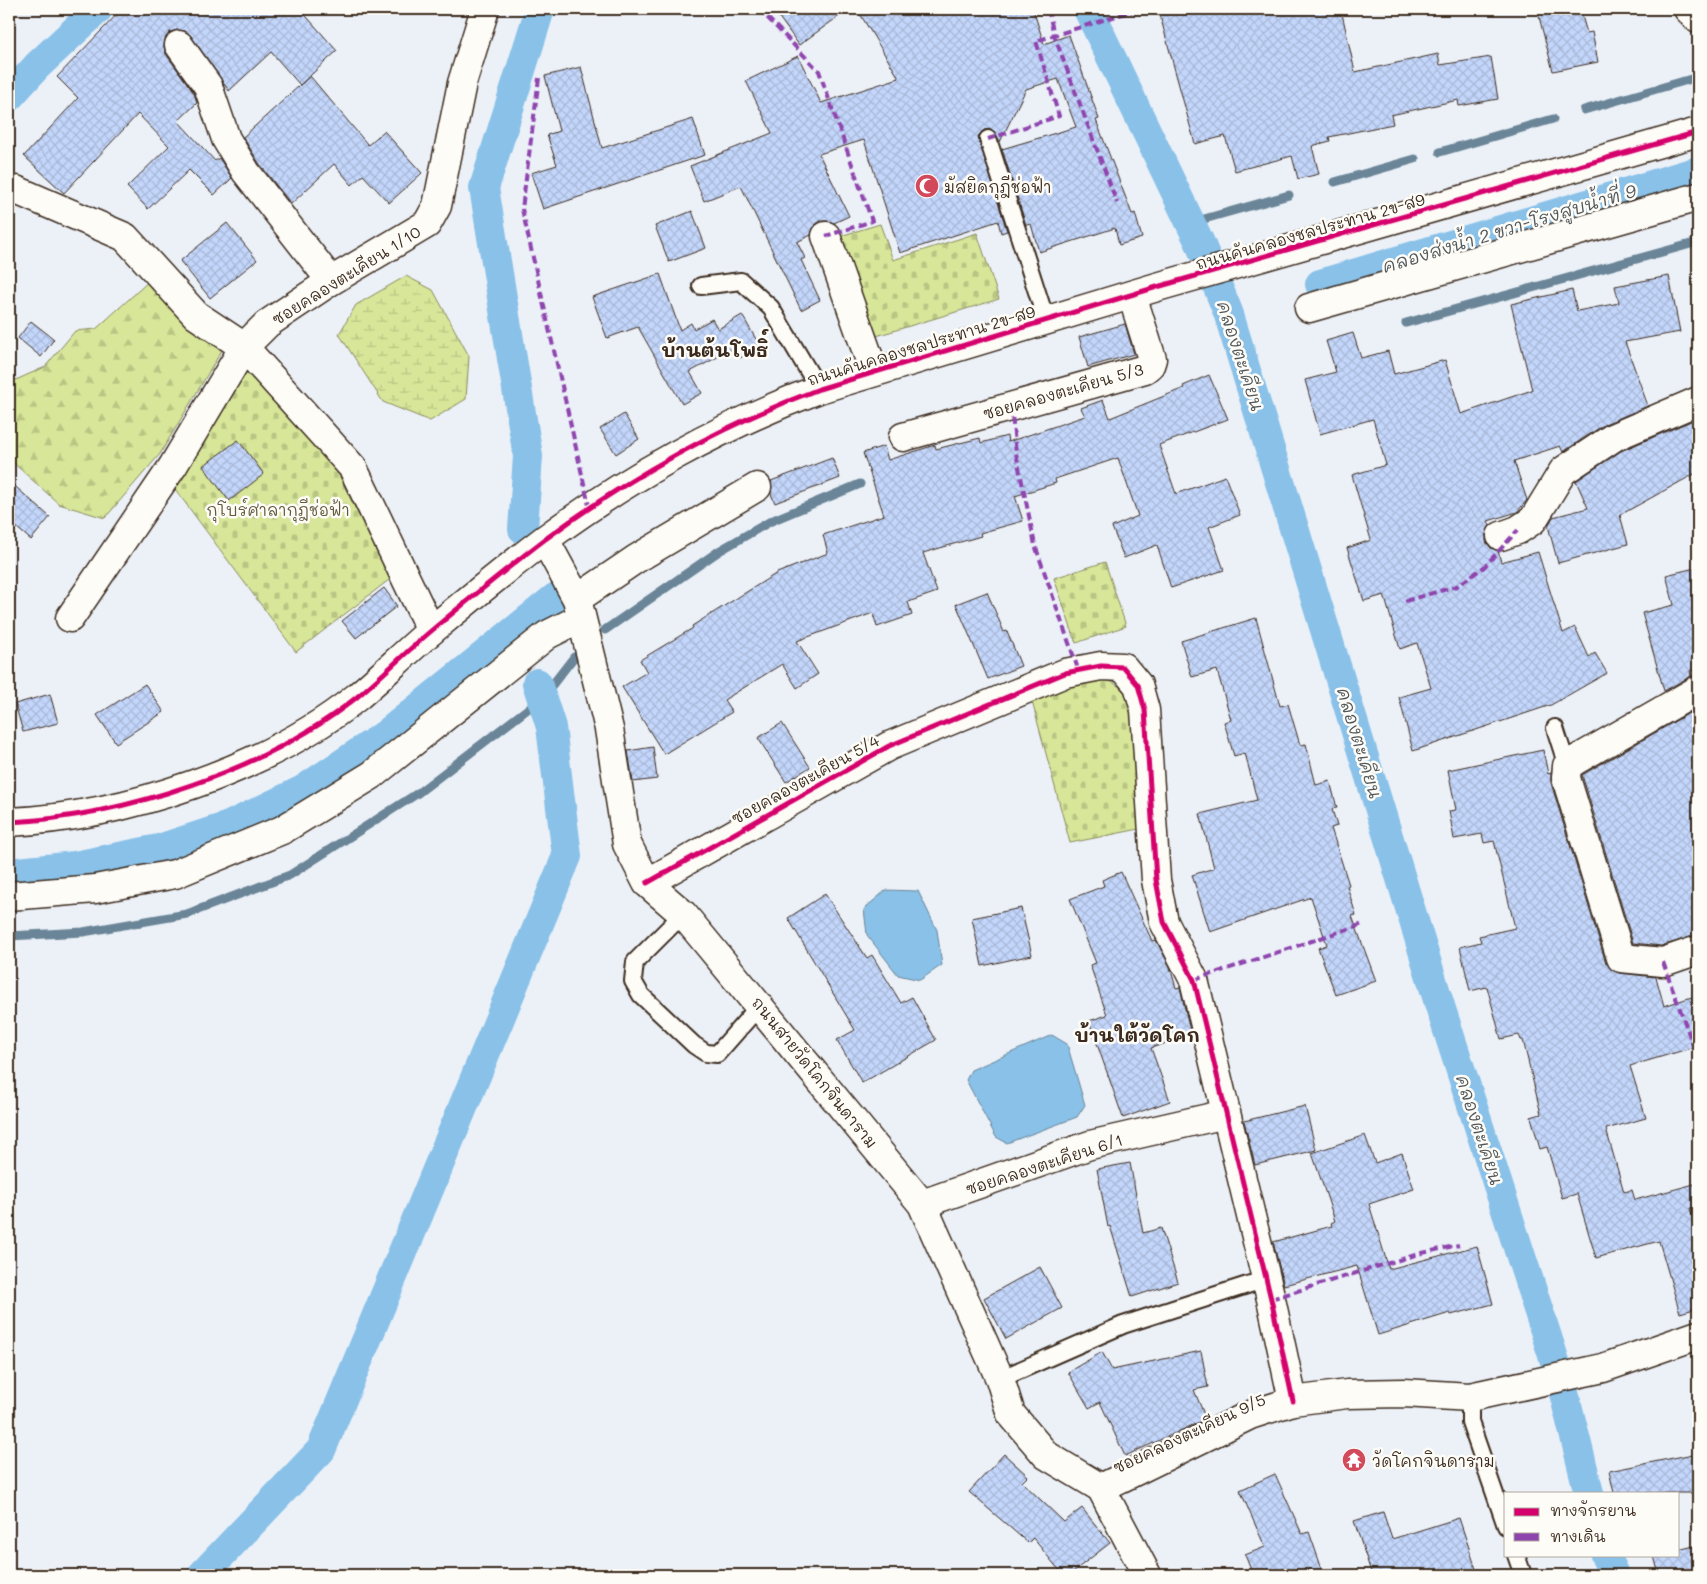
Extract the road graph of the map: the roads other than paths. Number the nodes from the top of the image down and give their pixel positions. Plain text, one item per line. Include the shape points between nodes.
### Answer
1 (485, 9) edge
2 (1688, 9) edge
3 (1698, 19) edge
4 (179, 45) dead end
5 (1698, 132) edge
6 (988, 139) dead end
7 (9, 190) edge
8 (1698, 197) edge
9 (826, 236) dead end
10 (331, 281) junction
11 (701, 286) dead end
12 (1145, 291) junction
13 (1309, 308) dead end
14 (1046, 320) junction
15 (244, 347) junction
16 (874, 372) junction
17 (819, 389) junction
18 (1698, 400) edge
19 (904, 437) dead end
20 (757, 487) dead end
21 (1501, 536) dead end
22 (545, 540) junction
23 (579, 608) junction
24 (70, 618) dead end
25 (431, 631) junction
26 (1698, 690) edge
27 (1556, 728) dead end
28 (1567, 766) junction
29 (9, 822) edge
30 (647, 883) junction
31 (9, 896) edge
32 (683, 914) junction
33 (1698, 950) edge
34 (760, 1005) junction
35 (1226, 1114) junction
36 (922, 1204) junction
37 (1266, 1279) junction
38 (1698, 1335) edge
39 (1000, 1379) junction
40 (1470, 1397) junction
41 (1293, 1401) junction
42 (1101, 1488) junction
43 (1504, 1520) edge
44 (1516, 1556) edge
45 (1147, 1575) edge
46 (1523, 1575) edge

1 - 10 street, ซอยคลองตะเคียน 1/10 via 462,83 437,206 427,224
2 - 3 street
4 - 10 street via 208,86 226,139 246,172
5 - 12 street, ถนนคันคลองชลประทาน 2ข-ส9
6 - 14 lane
7 - 15 street via 16,190 125,237 196,315
8 - 13 street
9 - 16 street
10 - 15 street, ซอยคลองตะเคียน 1/10 via 267,324
11 - 17 lane via 741,281 771,308
12 - 14 street, ถนนคันคลองชลประทาน 2ข-ส9
12 - 19 street, ซอยคลองตะเคียน 5/3 via 1152,359 1145,369
14 - 16 street, ถนนคันคลองชลประทาน 2ข-ส9
15 - 24 street, ซอยคลองตะเคียน 1/10 via 173,466
15 - 25 street via 353,468
16 - 17 street, ถนนคันคลองชลประทาน 2ข-ส9
17 - 22 street, ถนนคันคลองชลประทาน 2ข-ส9 via 721,430 658,463
18 - 21 street via 1614,437 1563,471 1534,520
20 - 23 street via 636,559
22 - 23 street, ถนนสายวัดโคกจินดาราม
22 - 25 street, ถนนคันคลองชลประทาน 2ข-ส9
23 - 30 street, ถนนสายวัดโคกจินดาราม via 608,729 627,844
23 - 31 street via 372,775 282,830 174,874 95,889
25 - 29 street, ถนนคันคลองชลประทาน 2ข-ส9 via 356,698 281,749 210,778 146,799 66,816
26 - 28 street
27 - 28 lane
28 - 33 street via 1566,778 1622,958 1663,962
30 - 32 street, ถนนสายวัดโคกจินดาราม
30 - 35 street, ซอยคลองตะเคียน 5/4 via 889,746 1064,673 1101,666 1123,667 1138,685 1145,710 1156,880 1164,922 1194,980
32 - 34 street, ถนนสายวัดโคกจินดาราม
32 - 34 lane via 635,962 633,981 641,995 694,1045 706,1053 717,1054
34 - 36 street, ถนนสายวัดโคกจินดาราม
35 - 36 street, ซอยคลองตะเคียน 6/1 via 1090,1145
35 - 37 street
36 - 39 street, ถนนสายวัดโคกจินดาราม
37 - 39 lane via 1123,1325
37 - 41 street
38 - 40 street, ซอยคลองตะเคียน 9/5 via 1603,1368
39 - 42 street, ถนนสายวัดโคกจินดาราม via 1012,1414 1046,1455
40 - 41 street, ซอยคลองตะเคียน 9/5 via 1357,1394
40 - 43 lane via 1470,1422
41 - 42 street, ซอยคลองตะเคียน 9/5 via 1250,1415
42 - 45 street
44 - 46 lane

